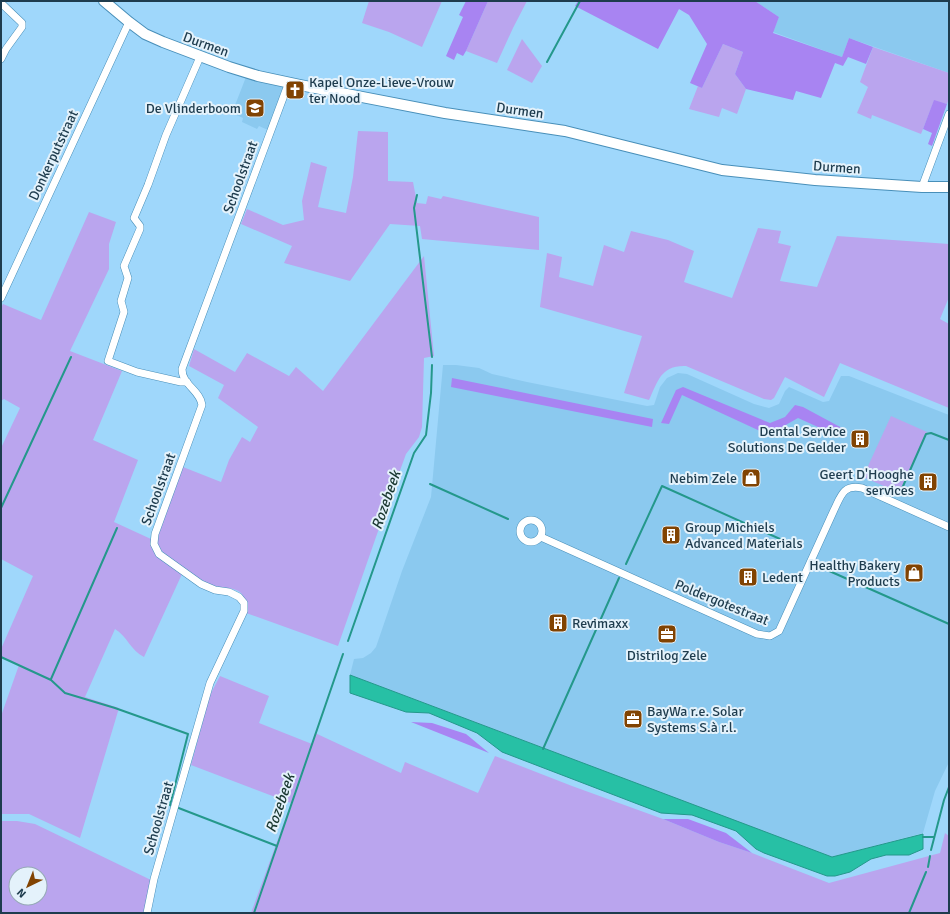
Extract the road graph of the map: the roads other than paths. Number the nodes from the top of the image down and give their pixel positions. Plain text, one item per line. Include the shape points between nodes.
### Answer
1 (1, 3) edge
2 (109, 3) edge
3 (128, 22) junction
4 (200, 57) junction
5 (1, 59) edge
6 (289, 82) junction
7 (949, 114) edge
8 (922, 187) junction
9 (949, 187) edge
10 (1, 298) edge
11 (187, 382) junction
12 (949, 527) edge
13 (541, 537) dead end
14 (147, 913) edge

1 - 5 street via 22,23 22,27
2 - 3 street, Durmen
3 - 4 street, Durmen via 162,42
3 - 10 street, Donkerputstraat
4 - 6 street, Durmen via 258,76
4 - 11 street via 134,218 140,229 124,266 128,278 121,301 124,312 108,361 137,372
6 - 8 street, Durmen via 445,113 562,131 722,170
6 - 11 street, Schoolstraat via 182,369 182,375
7 - 8 street
8 - 9 street, Durmen
11 - 14 street, Schoolstraat via 201,399 202,405 155,534 154,544 159,554 201,584 239,597 244,603 244,611 210,683 154,879
12 - 13 street, Poldergotestraat via 862,488 849,488 842,494 834,510 779,631 770,636 757,634

